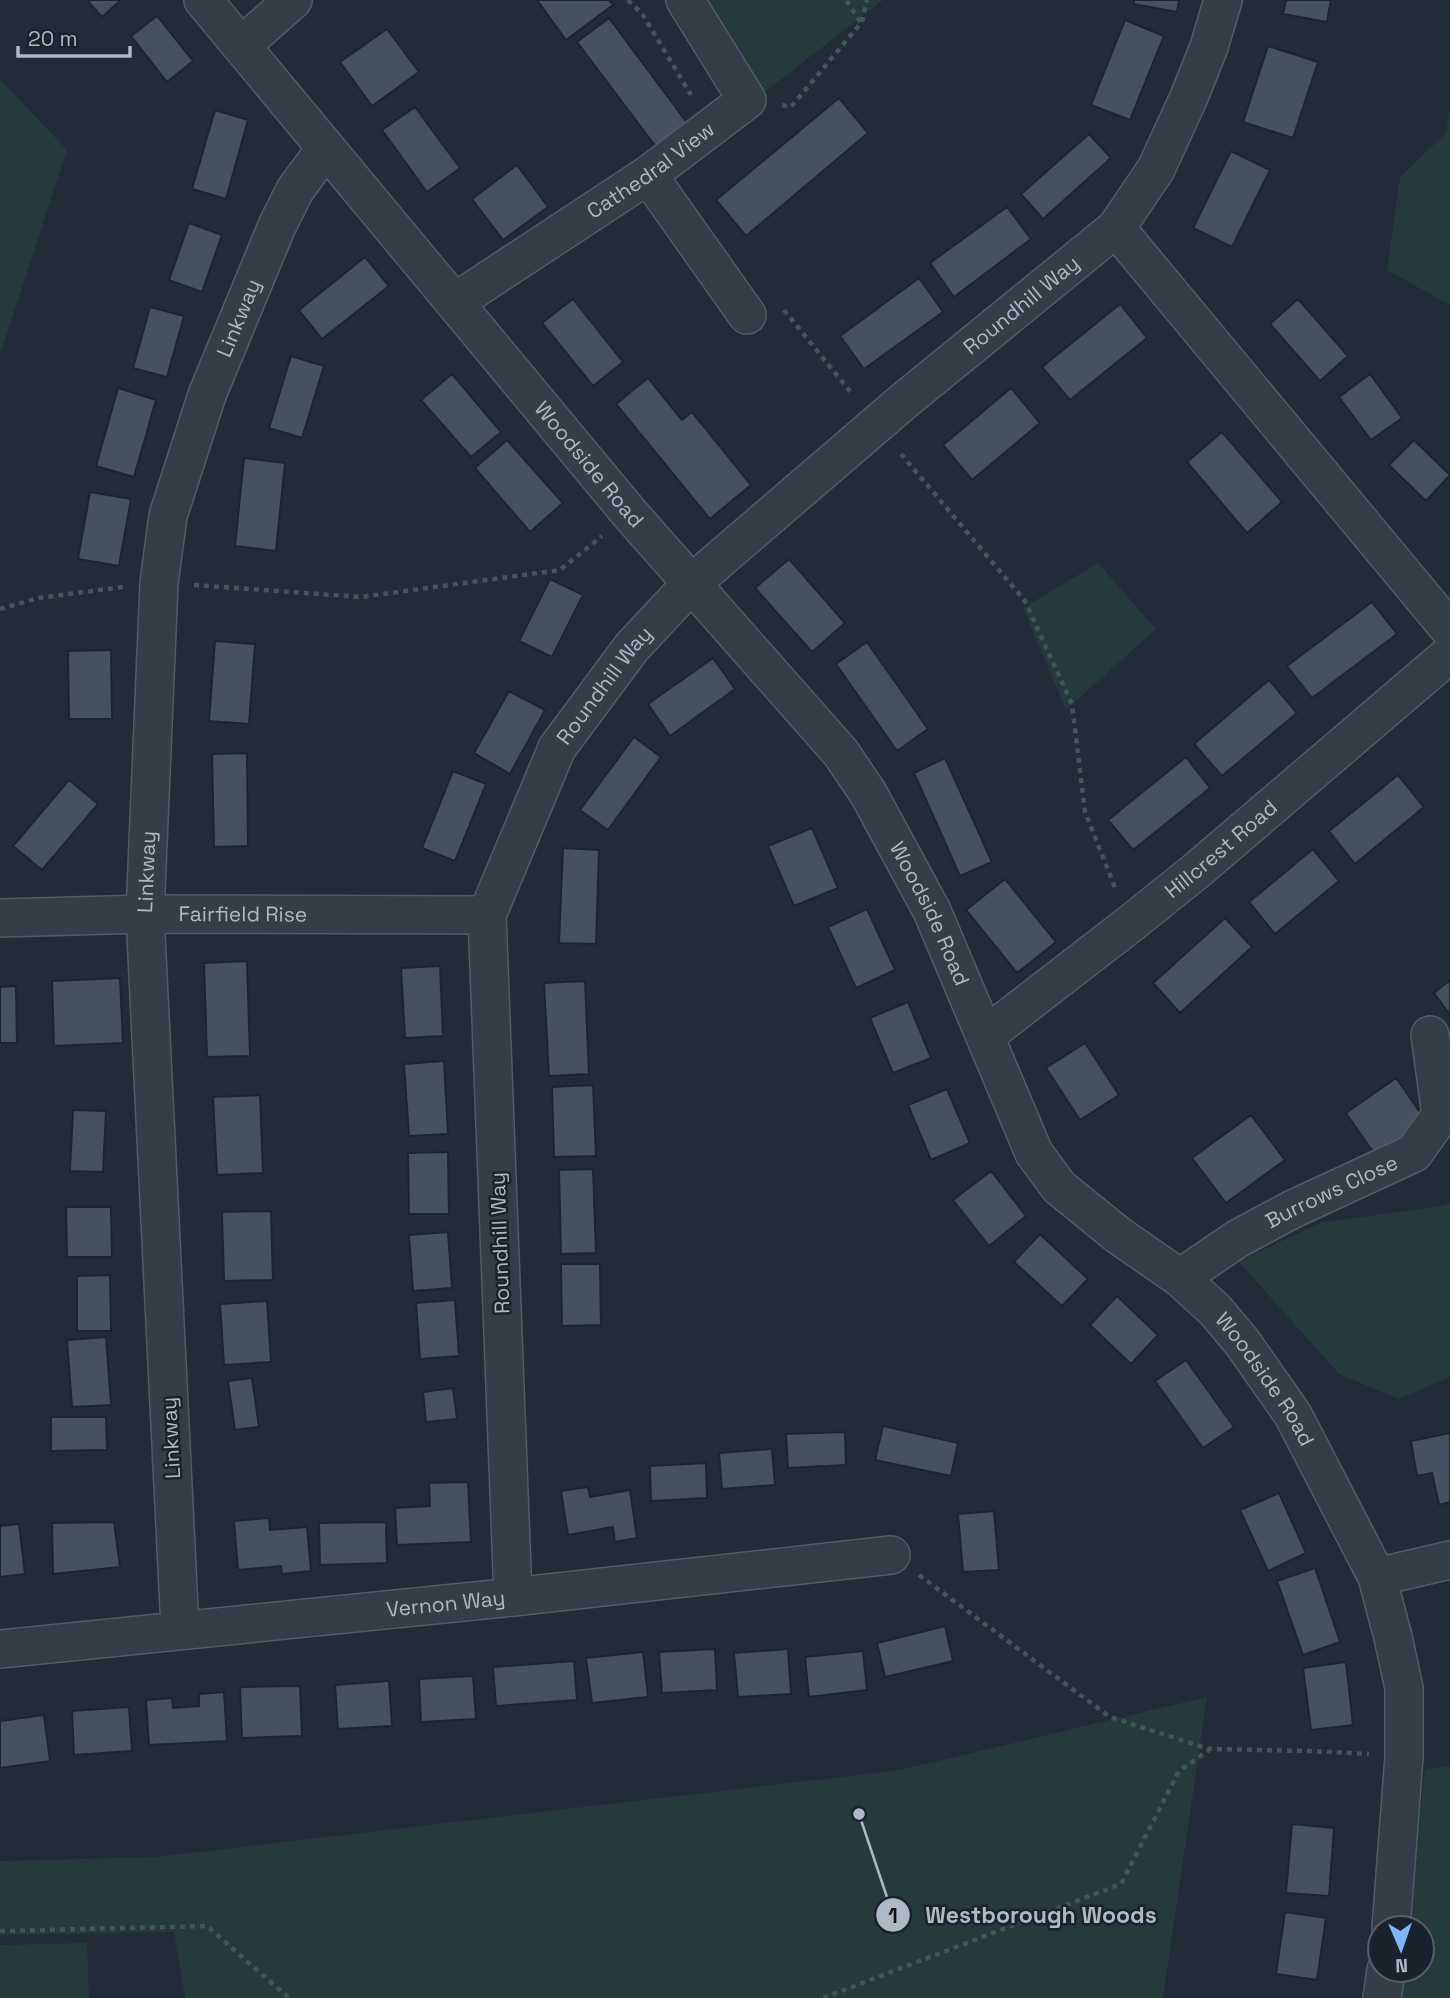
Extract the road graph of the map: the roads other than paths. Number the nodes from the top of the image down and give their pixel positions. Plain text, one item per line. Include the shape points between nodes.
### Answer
1 (203, 0) edge
2 (293, 0) edge
3 (685, 0) edge
4 (1223, 0) edge
5 (241, 46) junction
6 (326, 148) junction
7 (648, 174) junction
8 (1116, 228) junction
9 (455, 302) junction
10 (747, 315) dead end
11 (691, 584) junction
12 (1450, 630) edge
13 (1450, 654) edge
14 (145, 914) junction
15 (487, 915) junction
16 (0, 918) edge
17 (985, 1035) junction
18 (1430, 1035) dead end
19 (1180, 1278) junction
20 (891, 1555) road end
21 (1450, 1560) edge
22 (1377, 1577) junction
23 (513, 1597) junction
24 (180, 1629) junction
25 (0, 1649) edge
26 (1393, 1914) edge

1 - 5 street, Woodside Road
2 - 5 street
3 - 7 street, Cathedral View via 747,100
4 - 8 street, Roundhill Way via 1199,72 1162,157
5 - 6 street, Woodside Road
6 - 9 street, Woodside Road
6 - 14 street, Linkway via 295,190 277,226 207,395 168,516 159,583
7 - 9 street, Cathedral View
7 - 10 street
8 - 11 street, Roundhill Way
8 - 12 street
9 - 11 street, Woodside Road
11 - 15 street, Roundhill Way via 632,646 556,748
11 - 17 street, Woodside Road via 841,753 868,793 932,911
13 - 17 street, Hillcrest Road via 1206,862
14 - 15 street, Fairfield Rise
14 - 16 street, Fairfield Rise
14 - 24 street, Linkway
15 - 23 street, Roundhill Way
17 - 19 street, Woodside Road via 1034,1153 1059,1187
18 - 19 street, Burrows Close via 1441,1115 1414,1153 1293,1209 1237,1239
19 - 22 street, Woodside Road via 1242,1342 1293,1415
20 - 23 street, Vernon Way
21 - 22 street
22 - 26 street, Woodside Road via 1404,1688
23 - 24 street, Vernon Way
24 - 25 street, Vernon Way

